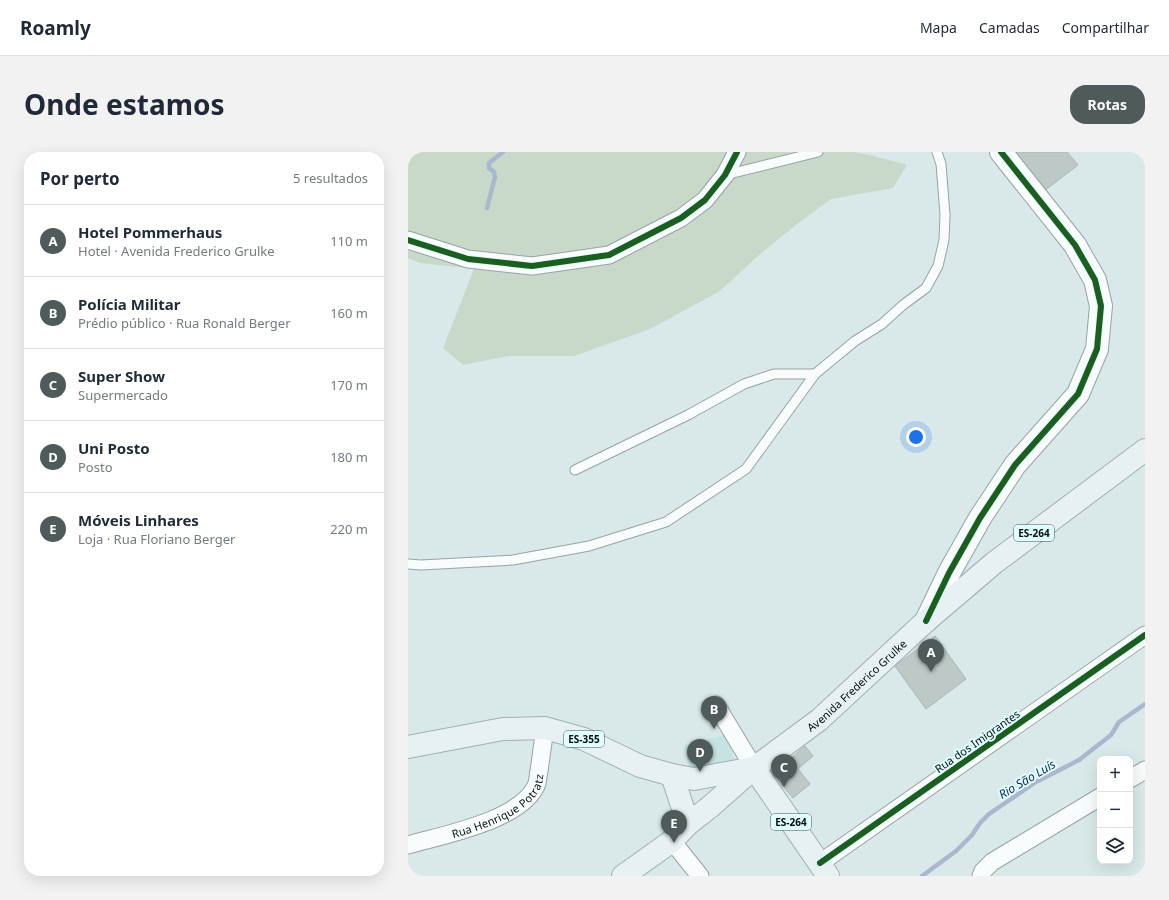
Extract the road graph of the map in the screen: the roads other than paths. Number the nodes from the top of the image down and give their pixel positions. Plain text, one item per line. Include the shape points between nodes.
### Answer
1 (737, 152) edge
2 (818, 152) edge
3 (937, 152) edge
4 (1001, 152) edge
5 (725, 175) junction
6 (408, 240) edge
7 (815, 374) junction
8 (1145, 450) edge
9 (575, 470) dead end
10 (408, 564) edge
11 (926, 621) junction
12 (1145, 635) edge
13 (716, 705) dead end
14 (545, 728) junction
15 (408, 747) edge
16 (754, 768) junction
17 (1145, 770) edge
18 (672, 775) junction
19 (1133, 776) edge
20 (1097, 798) edge
21 (688, 824) junction
22 (672, 840) junction
23 (408, 845) edge
24 (824, 870) edge
25 (623, 876) edge
26 (700, 876) edge
27 (981, 876) edge

1 - 5 street
2 - 5 lane
3 - 7 lane via 941,164 944,240 938,266 926,288
4 - 11 street via 1075,245 1095,280 1100,306 1097,349 1078,394 1015,464 980,518 952,567
5 - 6 street via 705,200 681,218 609,255 532,266 468,259
7 - 9 lane via 774,374 744,384 688,415
7 - 10 lane via 746,470 666,522 589,546 513,560
8 - 11 main road, Avenida Frederico Grulke / ES-264 via 994,563
11 - 16 main road, Avenida Frederico Grulke / ES-264 via 819,720
12 - 24 street, Rua dos Imigrantes
13 - 16 street
14 - 15 main road, ES-355 via 504,729
14 - 18 main road, ES-355 via 584,739 640,766
14 - 23 street, Rua Henrique Potratz via 536,786 514,809 478,825
16 - 18 main road, ES-355 via 694,779
16 - 21 main road, Avenida Frederico Grulke
16 - 24 main road, ES-264
17 - 19 street
18 - 21 main road
20 - 27 street via 992,862 982,871
21 - 22 main road, Avenida Frederico Grulke
22 - 25 main road, Avenida Frederico Grulke
22 - 26 street

